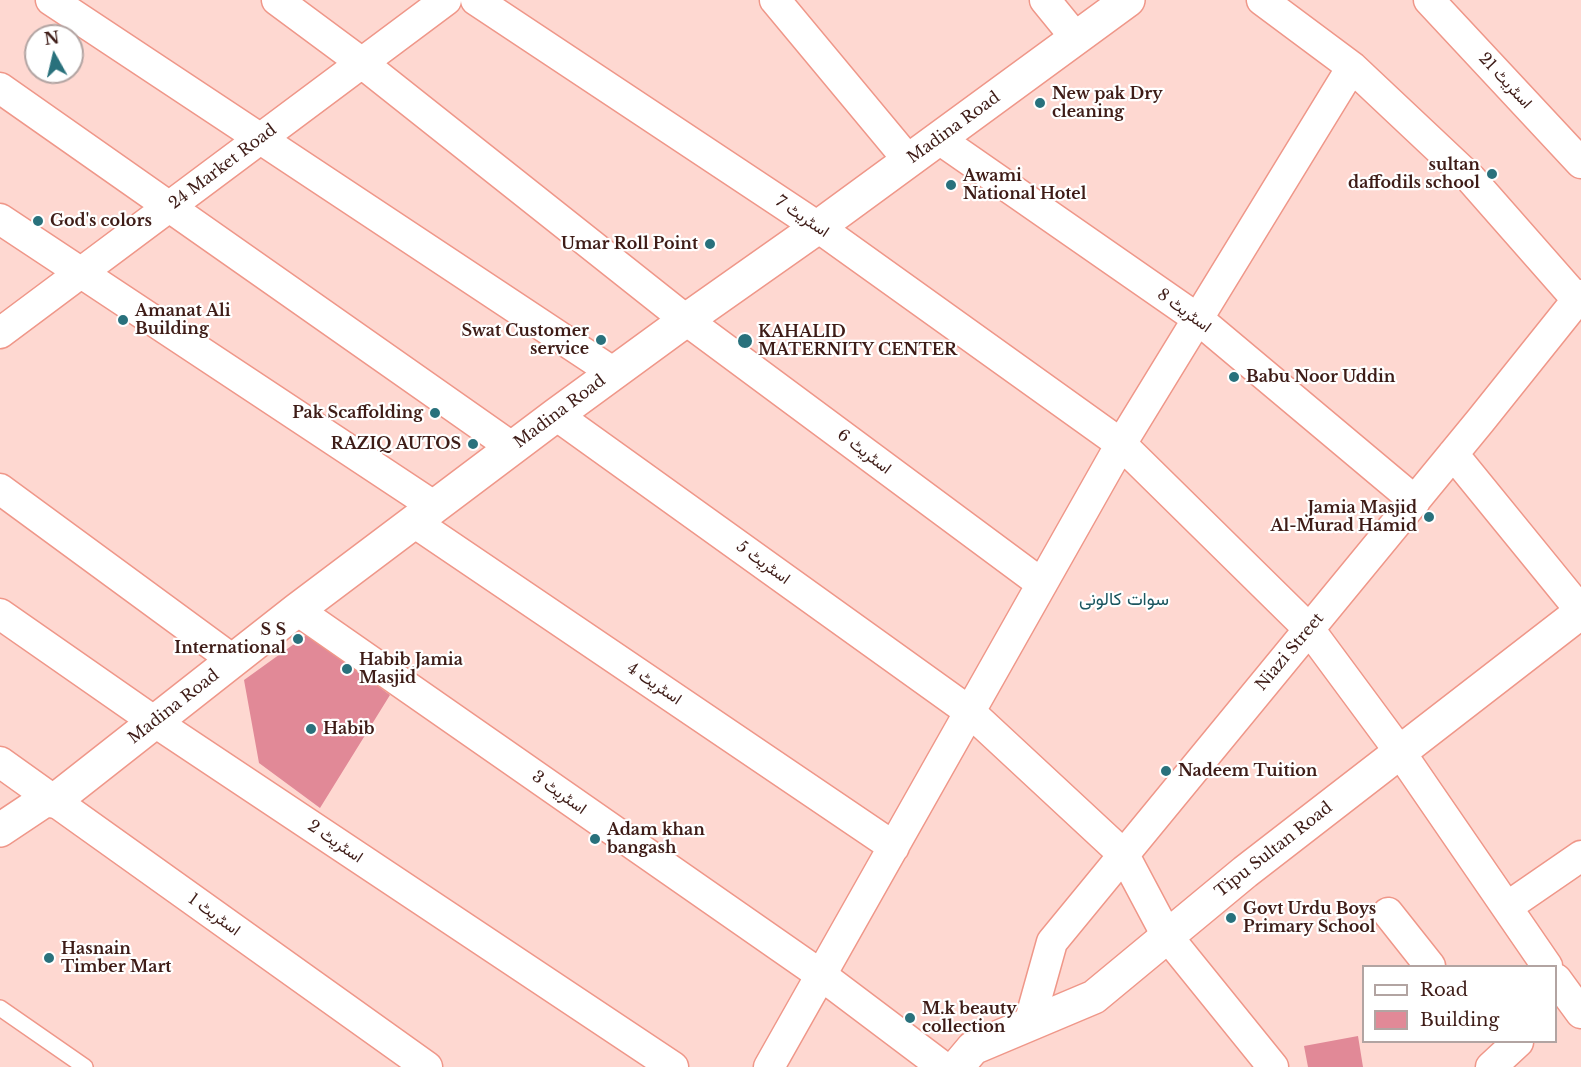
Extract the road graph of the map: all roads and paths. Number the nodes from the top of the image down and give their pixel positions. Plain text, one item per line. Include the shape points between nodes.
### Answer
1 (51, 0) edge
2 (277, 0) edge
3 (446, 0) edge
4 (476, 0) edge
5 (775, 0) edge
6 (1045, 0) edge
7 (1128, 0) edge
8 (1262, 0) edge
9 (1429, 0) edge
10 (1076, 38) junction
11 (362, 63) junction
12 (1352, 67) junction
13 (0, 88) edge
14 (261, 139) junction
15 (939, 139) junction
16 (909, 161) junction
17 (1581, 163) edge
18 (170, 207) junction
19 (0, 219) edge
20 (818, 227) junction
21 (81, 273) junction
22 (1580, 300) edge
23 (1198, 319) junction
24 (686, 320) junction
25 (0, 333) edge
26 (614, 373) junction
27 (556, 415) junction
28 (1121, 444) junction
29 (513, 448) junction
30 (1454, 454) junction
31 (0, 489) edge
32 (1415, 501) junction
33 (425, 514) junction
34 (1042, 584) junction
35 (297, 610) junction
36 (1581, 611) edge
37 (0, 614) edge
38 (1309, 629) junction
39 (234, 660) junction
40 (970, 712) junction
41 (155, 722) junction
42 (1400, 752) junction
43 (0, 762) edge
44 (54, 801) junction
45 (0, 830) edge
46 (894, 847) junction
47 (1124, 855) junction
48 (1581, 856) edge
49 (1507, 907) junction
50 (1388, 913) dead end
51 (1167, 936) junction
52 (1429, 965) edge
53 (1546, 965) edge
54 (821, 975) junction
55 (0, 1008) edge
56 (1029, 1024) junction
57 (1256, 1060) edge
58 (85, 1067) edge
59 (427, 1067) edge
60 (673, 1067) edge
61 (769, 1067) edge
62 (943, 1067) edge
63 (957, 1067) edge

1 - 14 street
2 - 11 street, اسٹریٹ 6
3 - 11 street, 24 Market Road
4 - 20 street, اسٹریٹ 7
5 - 16 street
6 - 10 street
7 - 10 street, Madina Road
8 - 12 street
9 - 17 street, اسٹریٹ 21
10 - 15 street, Madina Road
11 - 14 street, 24 Market Road
11 - 24 street, اسٹریٹ 6
12 - 22 street via 1471,179
12 - 23 street
13 - 18 street
14 - 18 street, 24 Market Road
14 - 26 street
15 - 16 street, Madina Road
15 - 23 street, اسٹریٹ 8
16 - 20 street, Madina Road
18 - 21 street, 24 Market Road
18 - 29 street
19 - 21 street, اسٹریٹ 4
20 - 24 street, Madina Road
20 - 28 street, اسٹریٹ 7
21 - 25 street, 24 Market Road
21 - 33 street, اسٹریٹ 4
22 - 30 street, Niazi Street
23 - 28 street
23 - 32 street, اسٹریٹ 8
24 - 26 street, Madina Road
24 - 34 street, اسٹریٹ 6
26 - 27 street, Madina Road
27 - 29 street, Madina Road
27 - 40 street, اسٹریٹ 5
28 - 34 street
28 - 38 street, اسٹریٹ 7
29 - 33 street, Madina Road
30 - 32 street, Niazi Street
30 - 36 street
31 - 39 street
32 - 38 street, Niazi Street
33 - 35 street, Madina Road
33 - 46 street, اسٹریٹ 4
34 - 40 street
35 - 39 street, Madina Road
35 - 54 street, اسٹریٹ 3
36 - 42 street, Tipu Sultan Road
37 - 41 street, اسٹریٹ 2
38 - 42 street, اسٹریٹ 7
38 - 47 street, Niazi Street
39 - 41 street, Madina Road
40 - 46 street
40 - 47 street, اسٹریٹ 5
41 - 44 street, Madina Road
41 - 60 street, اسٹریٹ 2
42 - 49 street, اسٹریٹ 7
42 - 51 street, Tipu Sultan Road
43 - 44 street, اسٹریٹ 1
44 - 45 street, Madina Road via 45,800
44 - 59 street, اسٹریٹ 1
46 - 54 street
47 - 51 street, اسٹریٹ 5
47 - 56 street, Niazi Street via 1052,942
48 - 49 street
49 - 53 street, اسٹریٹ 7
50 - 52 street
51 - 56 street, Tipu Sultan Road via 1094,997
51 - 57 street, اسٹریٹ 5
54 - 61 street
54 - 62 street, اسٹریٹ 3
55 - 58 lane
56 - 63 street, Tipu Sultan Road via 973,1048

